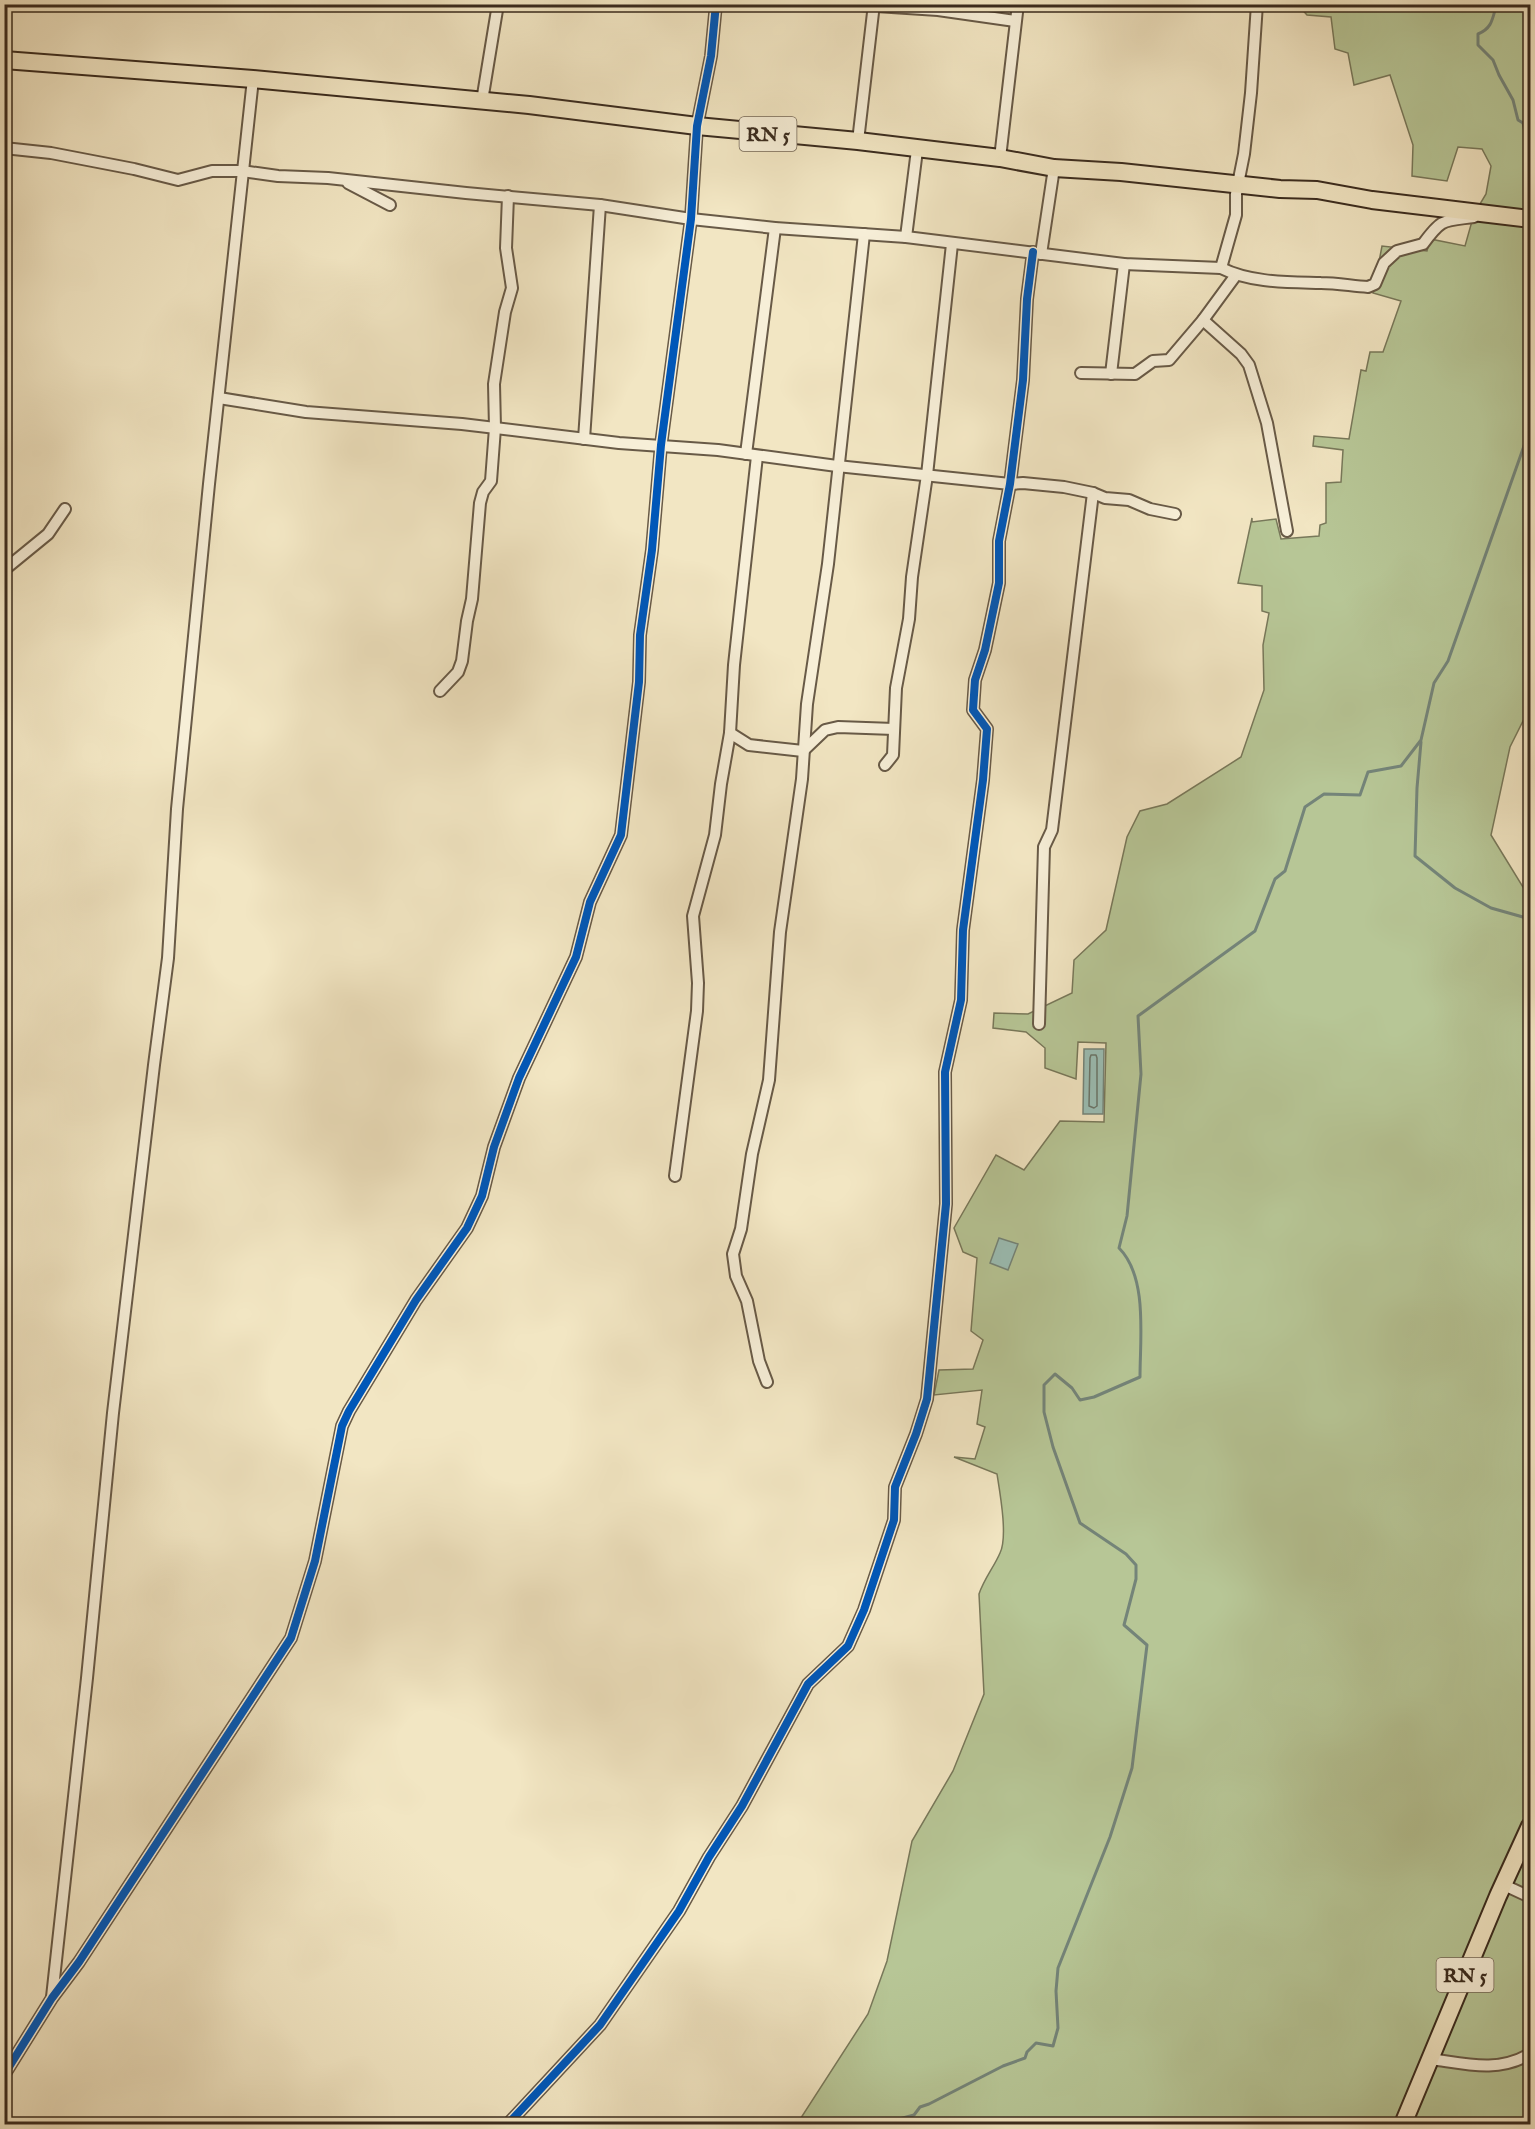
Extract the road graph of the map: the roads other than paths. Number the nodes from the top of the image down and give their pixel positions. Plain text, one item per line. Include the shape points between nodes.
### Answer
1 (498, 4) edge
2 (716, 4) edge
3 (845, 4) edge
4 (1018, 4) edge
5 (1257, 4) edge
6 (874, 6) edge
7 (1015, 21) junction
8 (4, 60) edge
9 (253, 79) junction
10 (482, 100) junction
11 (697, 126) junction
12 (858, 141) junction
13 (4, 148) edge
14 (917, 150) junction
15 (1000, 158) junction
16 (1054, 168) junction
17 (242, 171) junction
18 (343, 180) junction
19 (1239, 185) junction
20 (508, 196) junction
21 (390, 205) dead end
22 (600, 205) junction
23 (1495, 215) junction
24 (691, 219) junction
25 (1530, 219) edge
26 (776, 228) junction
27 (864, 234) junction
28 (906, 237) junction
29 (952, 244) junction
30 (1037, 253) junction
31 (1124, 264) junction
32 (1221, 268) junction
33 (1236, 275) junction
34 (1203, 320) junction
35 (1081, 373) dead end
36 (1112, 374) junction
37 (219, 399) junction
38 (495, 428) junction
39 (584, 439) junction
40 (660, 445) junction
41 (746, 454) junction
42 (758, 456) junction
43 (837, 466) junction
44 (927, 475) junction
45 (1010, 484) junction
46 (1093, 493) junction
47 (65, 509) dead end
48 (1175, 514) dead end
49 (1287, 531) dead end
50 (4, 570) edge
51 (440, 691) dead end
52 (894, 729) junction
53 (730, 733) junction
54 (803, 751) junction
55 (885, 765) dead end
56 (1039, 1024) dead end
57 (675, 1176) dead end
58 (767, 1382) dead end
59 (1530, 1827) edge
60 (1504, 1885) junction
61 (1530, 1897) edge
62 (52, 1998) junction
63 (1530, 2054) edge
64 (1431, 2059) junction
65 (4, 2075) edge
66 (508, 2124) edge
67 (1403, 2124) edge

1 - 10 street
2 - 11 street
3 - 6 street
4 - 7 street
5 - 19 street
6 - 7 street
6 - 12 street
7 - 15 street
8 - 9 main road, RN 5
9 - 10 main road, RN 5
9 - 17 street
10 - 11 main road, RN 5
11 - 12 main road, RN 5
11 - 24 street
12 - 14 main road, RN 5
13 - 17 street via 51,153 178,180 212,171
14 - 15 main road, RN 5
14 - 28 street
15 - 16 main road, RN 5
16 - 19 main road, RN 5
16 - 30 street
17 - 18 street
17 - 37 street
18 - 20 street
18 - 21 street
19 - 23 main road, RN 5 via 1317,190
19 - 32 street via 1236,215
20 - 22 street
20 - 38 street via 506,248 512,288 494,384
22 - 24 street
22 - 39 street
23 - 25 main road, RN 5
23 - 33 street via 1444,221 1423,244 1397,251 1370,287
24 - 26 street
24 - 40 street
26 - 27 street
26 - 41 street
27 - 28 street
27 - 43 street
28 - 29 street
29 - 30 street
29 - 44 street
30 - 31 street
30 - 45 street via 1027,299 1023,380
31 - 32 street
31 - 36 street
32 - 33 street
33 - 34 street
34 - 36 street via 1169,360 1153,362 1135,374
34 - 49 street via 1249,365 1267,423
35 - 36 street
37 - 38 street via 306,412
37 - 62 street via 177,809 168,958 113,1413
38 - 39 street
38 - 51 street via 491,481 480,503 462,662
39 - 40 street
40 - 41 street
40 - 62 street via 621,834 590,902 576,957 519,1078 482,1196 467,1228 416,1300 342,1426 315,1561 291,1638
41 - 42 street
42 - 43 street
42 - 53 street
43 - 44 street
43 - 54 street
44 - 45 street
44 - 52 street via 896,688
45 - 46 street
45 - 66 street via 999,541 999,584 975,680 974,710 987,729 963,930 961,1000 945,1072 946,1204 927,1399 895,1486 894,1520 848,1646 808,1684 679,1911 600,2025
46 - 48 street
46 - 56 street via 1052,830 1044,847
47 - 50 street via 48,534
52 - 54 street via 825,730
52 - 55 street via 893,758
53 - 54 street via 749,745
53 - 57 street via 715,835 693,919 697,1011
54 - 58 street via 779,939 769,1080 733,1254
59 - 60 main road, RN 5
60 - 61 street
60 - 64 main road, RN 5
62 - 65 street
63 - 64 street via 1515,2062 1488,2067
64 - 67 main road, RN 5

